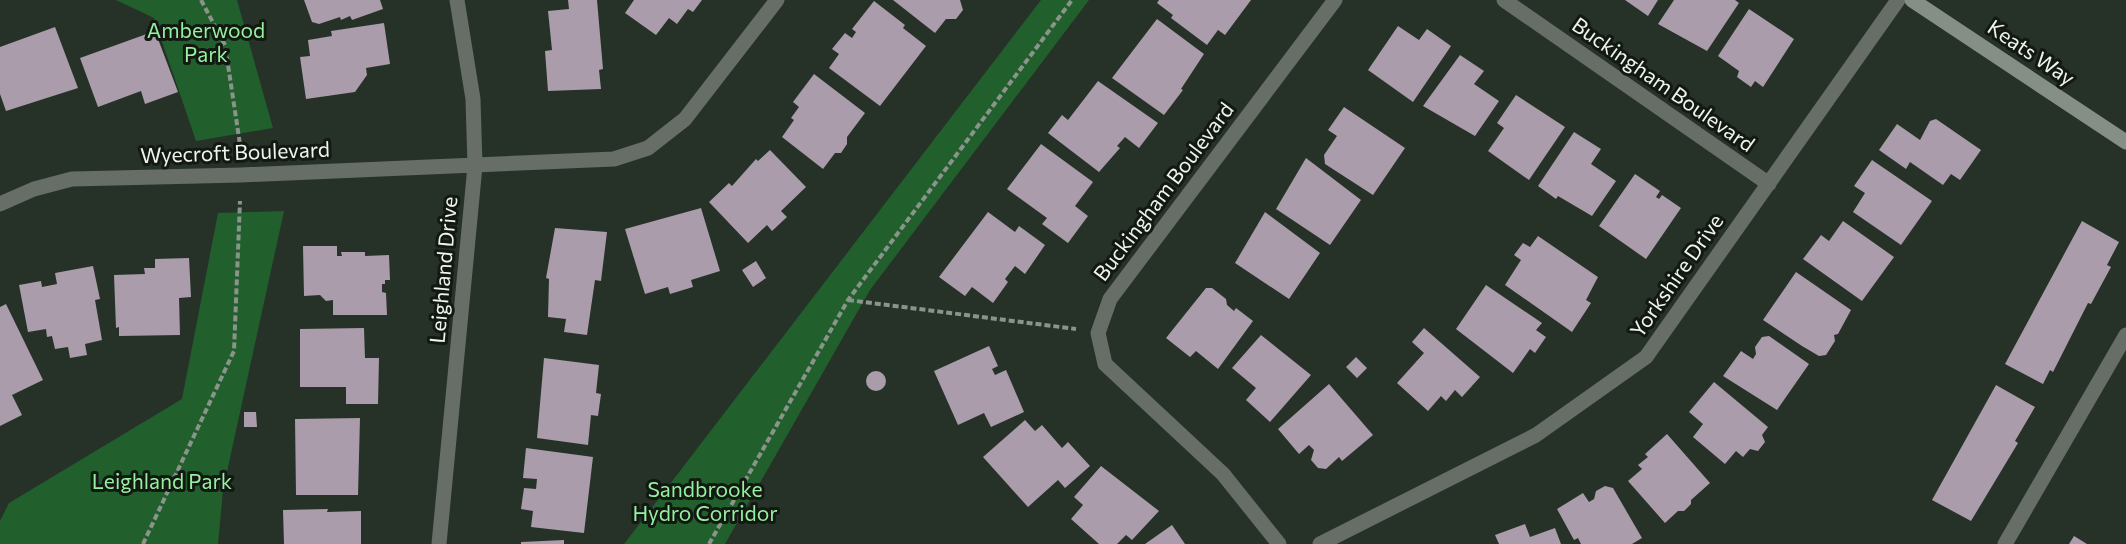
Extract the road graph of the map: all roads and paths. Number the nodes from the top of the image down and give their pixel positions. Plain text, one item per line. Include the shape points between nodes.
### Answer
1 (201, 0) edge
2 (457, 0) edge
3 (777, 0) edge
4 (1072, 0) edge
5 (1335, 0) edge
6 (1503, 0) edge
7 (1898, 0) edge
8 (1912, 0) edge
9 (2126, 142) edge
10 (241, 151) dead end
11 (475, 166) junction
12 (1768, 184) junction
13 (240, 201) dead end
14 (0, 204) edge
15 (848, 300) junction
16 (1098, 333) junction
17 (2126, 335) edge
18 (143, 544) edge
19 (439, 544) edge
20 (709, 544) edge
21 (1279, 544) edge
22 (1320, 544) edge
23 (2005, 544) edge

1 - 10 path via 225,45
2 - 11 street, Leighland Drive via 473,99
3 - 11 street, Wyecroft Boulevard via 685,119 648,148 614,159
4 - 15 path
5 - 16 street, Buckingham Boulevard via 1110,299
6 - 12 street, Buckingham Boulevard
7 - 12 street, Yorkshire Drive
8 - 9 street, Keats Way
11 - 14 street, Wyecroft Boulevard via 72,179 34,189
11 - 19 street, Leighland Drive
12 - 22 street, Yorkshire Drive via 1646,357 1536,435
13 - 18 path via 234,351
15 - 16 path
15 - 20 path
16 - 21 street via 1105,364 1223,474
17 - 23 street

